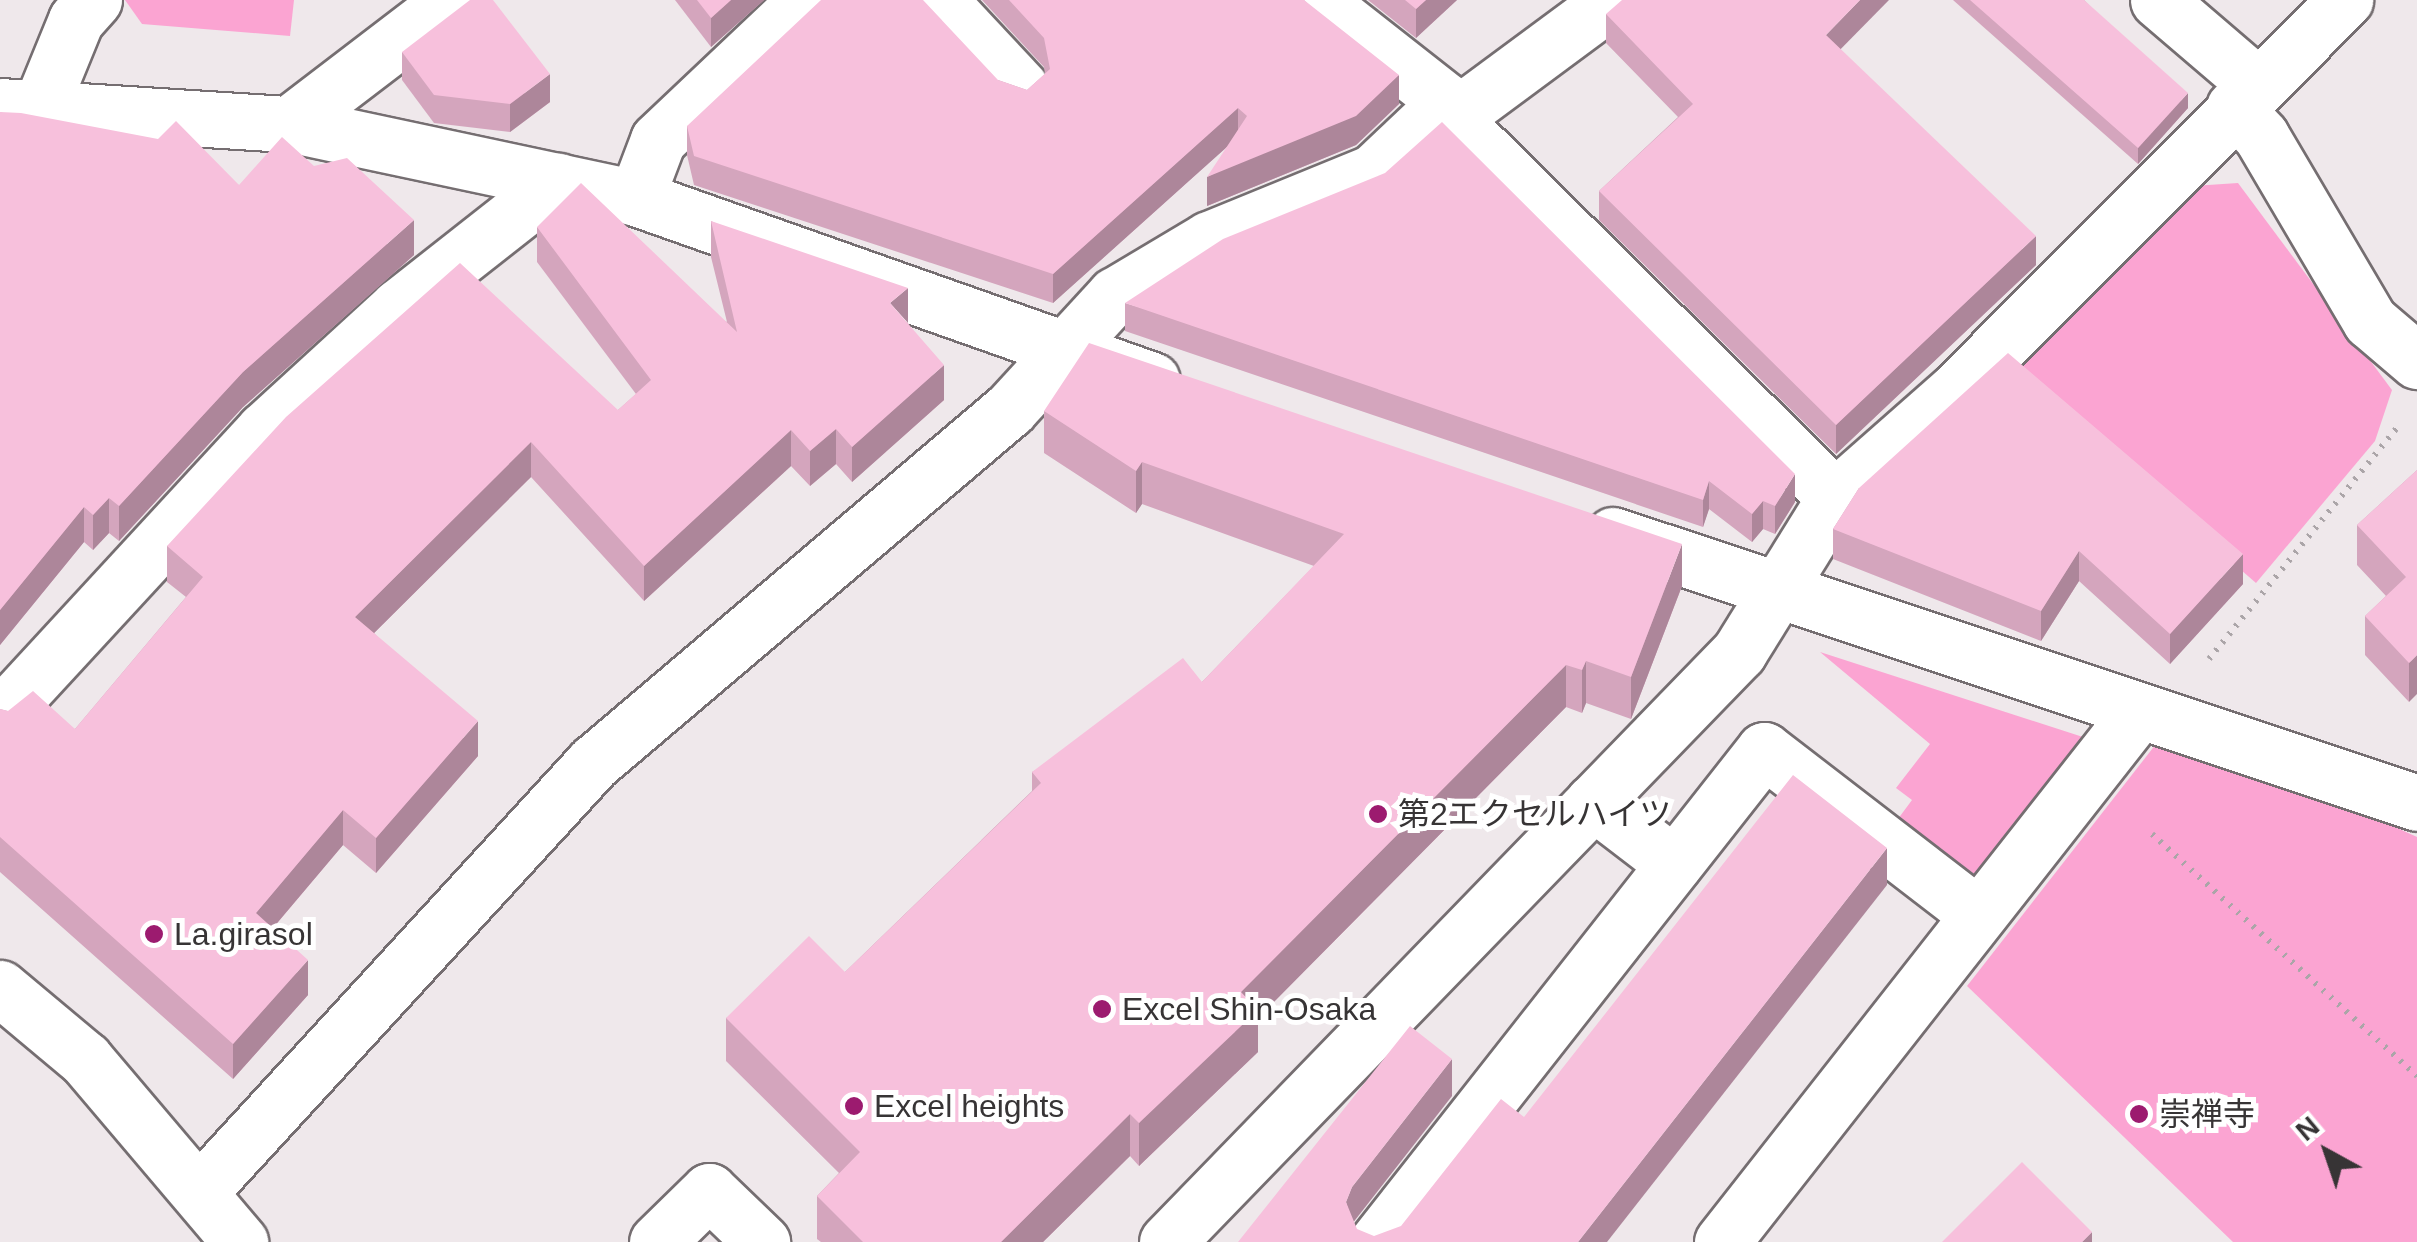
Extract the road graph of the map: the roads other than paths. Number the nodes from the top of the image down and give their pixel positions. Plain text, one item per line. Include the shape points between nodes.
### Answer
1 (94, 0) edge
2 (450, 0) edge
3 (806, 0) edge
4 (939, 0) edge
5 (1317, 0) edge
6 (1612, 0) edge
7 (2158, 0) edge
8 (2345, 0) edge
9 (1020, 88) edge
10 (2245, 96) junction
11 (20, 107) edge
12 (1453, 108) junction
13 (290, 124) junction
14 (558, 181) junction
15 (636, 198) junction
16 (1064, 350) junction
17 (2417, 361) edge
18 (1195, 394) edge
19 (1835, 497) junction
20 (1570, 520) edge
21 (1776, 589) junction
22 (2150, 714) junction
23 (0, 716) edge
24 (1593, 802) junction
25 (2417, 803) edge
26 (1674, 864) junction
27 (1978, 915) junction
28 (0, 988) edge
29 (202, 1190) junction
30 (240, 1242) edge
31 (657, 1242) edge
32 (762, 1242) edge
33 (1167, 1242) edge
34 (1376, 1242) edge
35 (1722, 1242) edge

1 - 11 street
2 - 13 street
3 - 15 street via 658,140
4 - 9 street
5 - 12 street
6 - 12 street
7 - 10 street
8 - 10 street
10 - 17 street via 2261,136 2370,321
10 - 19 street via 1954,392
11 - 13 street
12 - 16 street via 1373,172 1163,262 1115,296
12 - 19 street via 1472,138
13 - 14 street
14 - 15 street
14 - 23 street via 398,307 264,430
15 - 16 street
16 - 18 street
16 - 29 street via 1010,410 594,763
19 - 21 street
20 - 21 street
21 - 22 street
21 - 24 street via 1738,652
22 - 25 street
22 - 27 street
24 - 26 street
24 - 33 street
26 - 27 street via 1769,743
26 - 34 street
27 - 35 street
28 - 29 street via 85,1059
29 - 30 street
31 - 32 street via 709,1191

